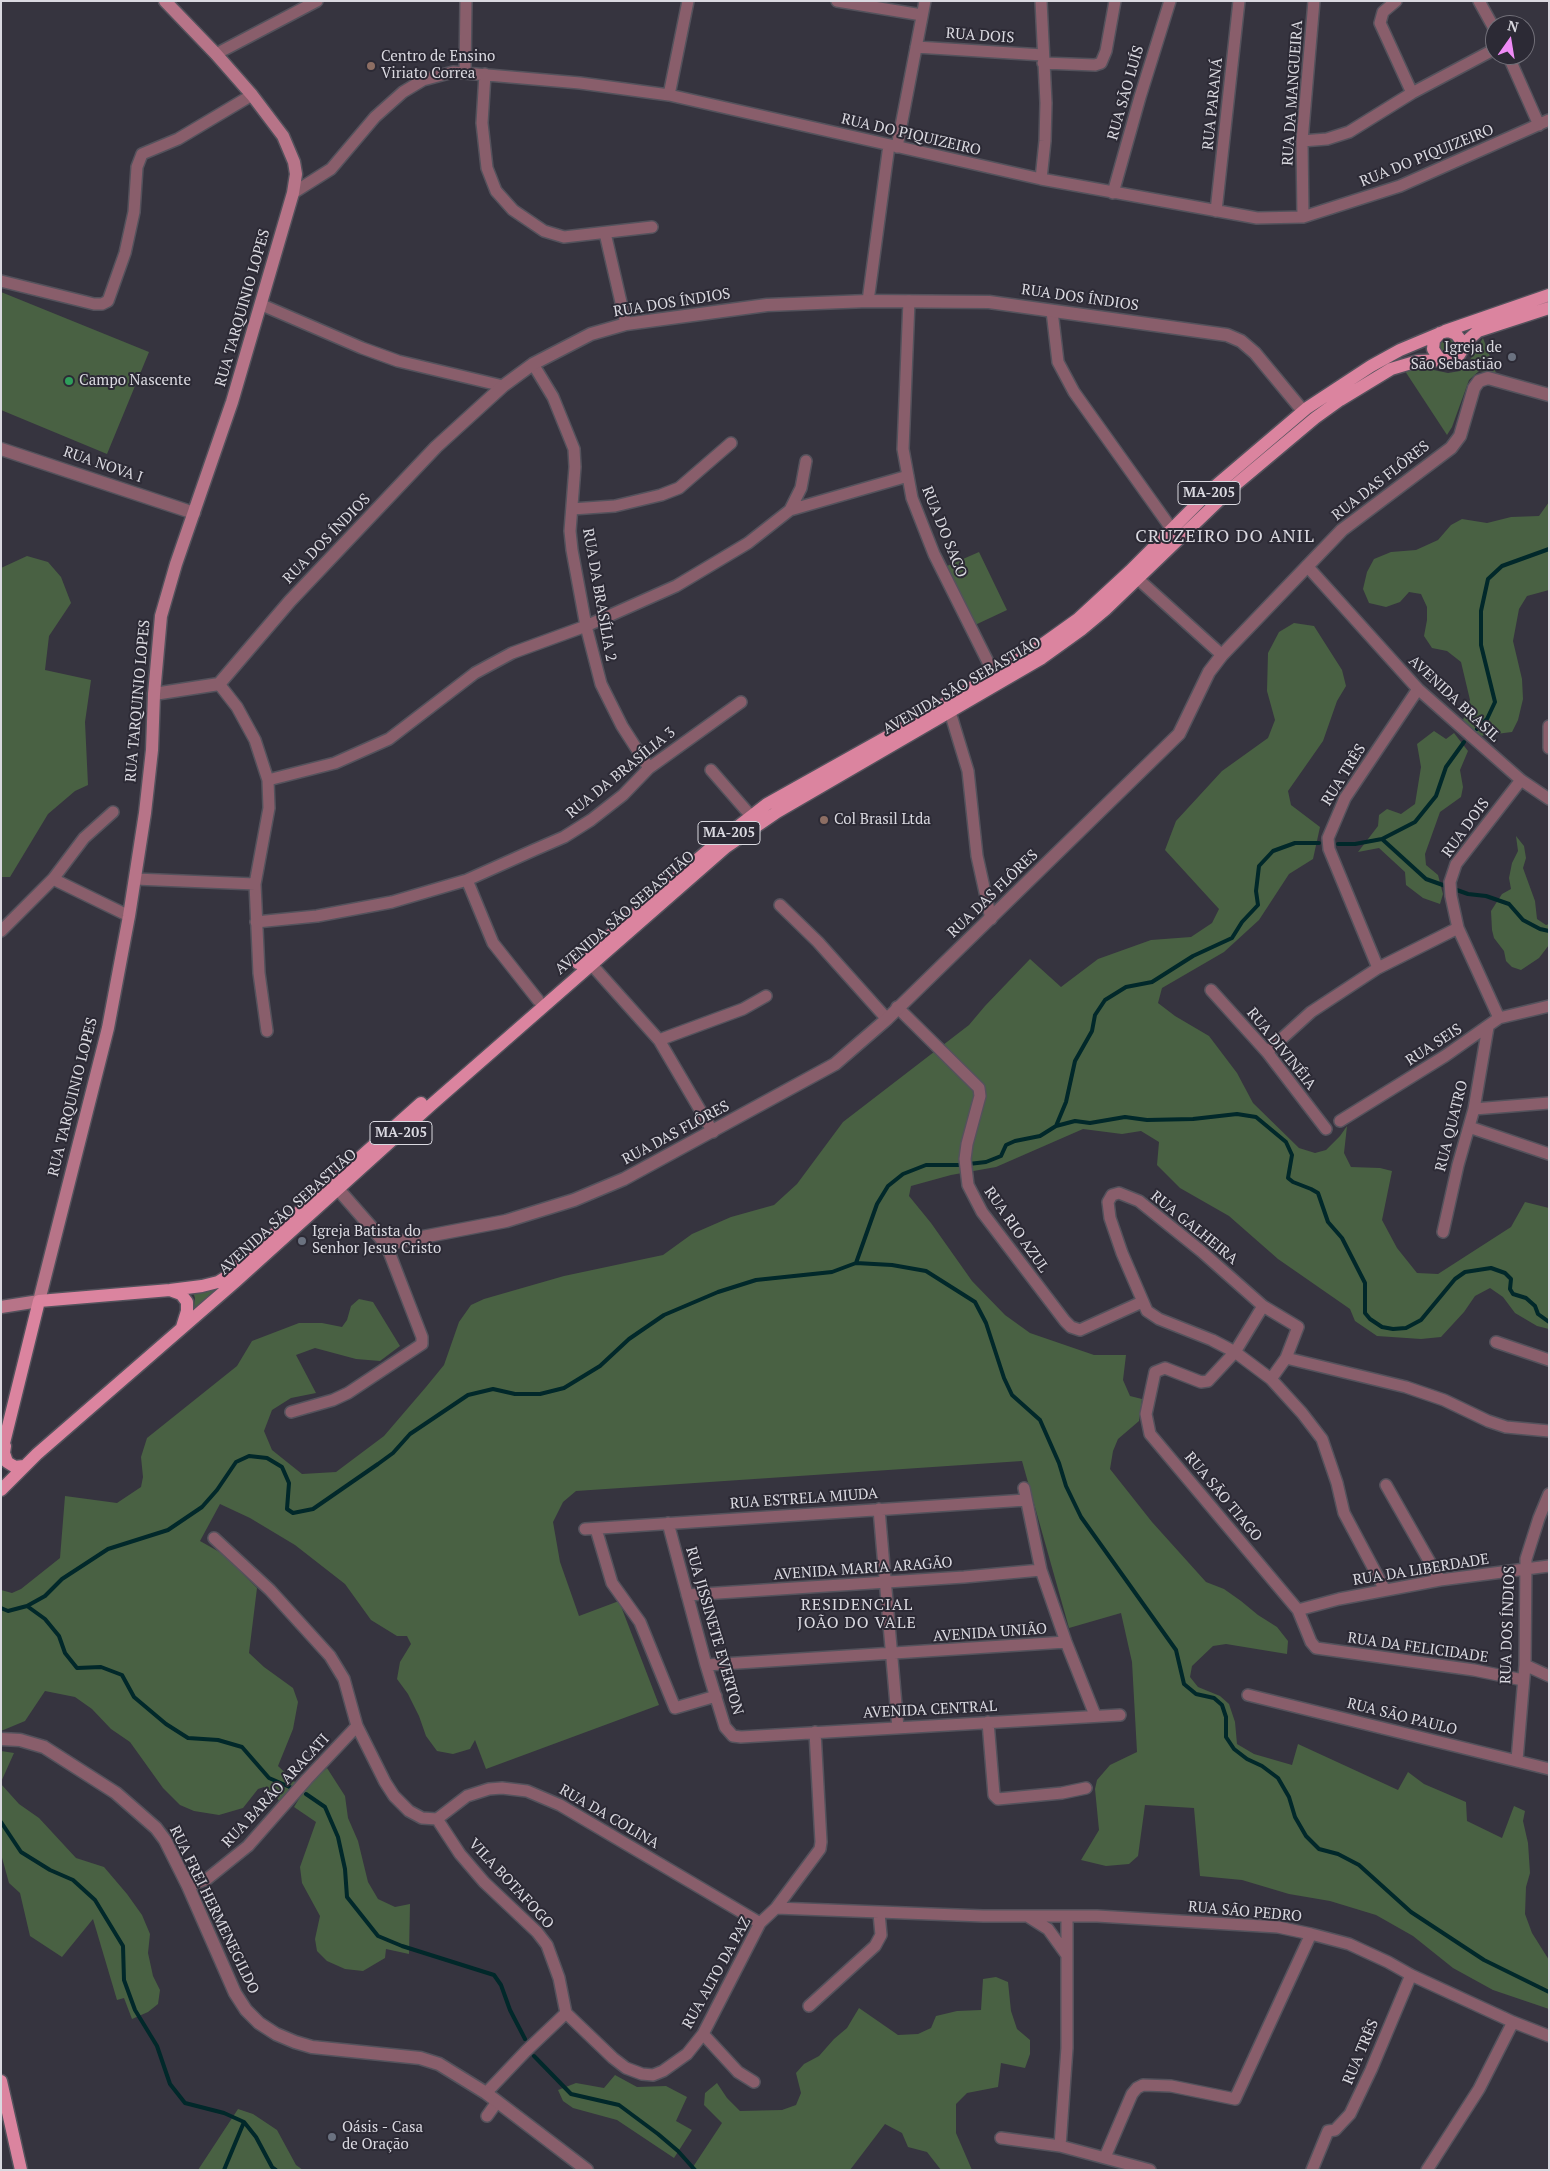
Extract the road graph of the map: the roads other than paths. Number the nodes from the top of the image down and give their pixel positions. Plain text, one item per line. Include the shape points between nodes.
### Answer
1 (165, 1) edge
2 (317, 1) edge
3 (466, 1) edge
4 (688, 1) edge
5 (837, 1) edge
6 (924, 1) edge
7 (1041, 1) edge
8 (1115, 1) edge
9 (1170, 1) edge
10 (1239, 1) edge
11 (1314, 1) edge
12 (1396, 1) edge
13 (1480, 1) edge
14 (922, 15) junction
15 (1487, 15) edge
16 (916, 47) junction
17 (216, 54) junction
18 (1485, 54) edge
19 (1043, 59) junction
20 (1513, 65) edge
21 (464, 72) junction
22 (485, 74) junction
23 (1412, 93) junction
24 (252, 95) junction
25 (670, 95) junction
26 (1544, 123) edge
27 (1302, 141) junction
28 (893, 146) junction
29 (1041, 180) junction
30 (293, 192) junction
31 (1113, 193) junction
32 (1216, 211) junction
33 (1303, 217) junction
34 (652, 227) dead end
35 (605, 233) junction
36 (1, 281) edge
37 (1549, 295) edge
38 (868, 301) junction
39 (909, 301) junction
40 (262, 305) junction
41 (1549, 308) edge
42 (1052, 311) junction
43 (626, 324) junction
44 (1441, 332) junction
45 (1461, 351) junction
46 (1446, 360) junction
47 (532, 364) junction
48 (503, 386) junction
49 (1549, 396) edge
50 (1303, 411) junction
51 (731, 444) dead end
52 (1, 449) edge
53 (806, 460) dead end
54 (908, 476) junction
55 (572, 510) junction
56 (790, 510) junction
57 (194, 513) junction
58 (1172, 528) junction
59 (1308, 566) junction
60 (1138, 579) junction
61 (586, 626) junction
62 (1222, 656) junction
63 (994, 674) junction
64 (219, 684) junction
65 (1418, 689) junction
66 (154, 694) junction
67 (740, 702) dead end
68 (950, 712) junction
69 (1549, 726) edge
70 (1549, 748) edge
71 (650, 768) junction
72 (711, 770) dead end
73 (268, 780) junction
74 (1521, 780) junction
75 (1549, 799) edge
76 (113, 812) dead end
77 (751, 816) junction
78 (52, 879) junction
79 (135, 879) junction
80 (467, 880) junction
81 (255, 884) junction
82 (780, 905) dead end
83 (129, 916) junction
84 (991, 919) junction
85 (256, 922) junction
86 (1458, 928) junction
87 (1, 931) edge
88 (591, 964) junction
89 (1378, 968) junction
90 (1211, 990) dead end
91 (766, 996) dead end
92 (538, 1000) junction
93 (1549, 1006) edge
94 (897, 1007) junction
95 (1499, 1018) junction
96 (887, 1019) junction
97 (1488, 1026) junction
98 (266, 1032) dead end
99 (659, 1040) junction
100 (1267, 1052) junction
101 (1549, 1103) edge
102 (1474, 1109) junction
103 (1340, 1121) dead end
104 (1469, 1126) junction
105 (1326, 1129) dead end
106 (713, 1132) junction
107 (1549, 1154) edge
108 (338, 1189) junction
109 (1443, 1232) dead end
110 (386, 1244) junction
111 (170, 1290) junction
112 (39, 1301) junction
113 (1142, 1302) junction
114 (1263, 1306) junction
115 (1, 1307) edge
116 (182, 1327) junction
117 (1496, 1342) dead end
118 (1234, 1352) junction
119 (1286, 1358) junction
120 (1549, 1360) edge
121 (1271, 1379) junction
122 (291, 1412) dead end
123 (1549, 1431) edge
124 (3, 1450) edge
125 (24, 1466) junction
126 (1386, 1485) dead end
127 (1, 1490) edge
128 (1549, 1494) edge
129 (879, 1509) junction
130 (668, 1523) junction
131 (214, 1538) dead end
132 (1549, 1566) edge
133 (1526, 1569) junction
134 (1041, 1570) junction
135 (1440, 1580) junction
136 (885, 1582) junction
137 (1385, 1590) junction
138 (687, 1595) junction
139 (1298, 1610) junction
140 (1066, 1642) junction
141 (1311, 1642) joint
142 (892, 1655) junction
143 (1524, 1664) junction
144 (706, 1665) junction
145 (1549, 1676) edge
146 (1523, 1680) junction
147 (1248, 1695) dead end
148 (716, 1696) junction
149 (1095, 1715) junction
150 (1120, 1715) dead end
151 (988, 1722) junction
152 (357, 1726) junction
153 (898, 1728) junction
154 (815, 1732) junction
155 (741, 1737) joint
156 (1, 1739) edge
157 (1517, 1760) junction
158 (1549, 1769) edge
159 (1086, 1788) dead end
160 (437, 1819) junction
161 (188, 1886) junction
162 (776, 1908) junction
163 (880, 1913) junction
164 (1028, 1916) junction
165 (1050, 1916) junction
166 (1067, 1916) junction
167 (760, 1923) junction
168 (1048, 1929) junction
169 (1311, 1934) junction
170 (1066, 1954) junction
171 (1411, 1975) junction
172 (809, 2006) dead end
173 (566, 2013) junction
174 (1513, 2022) junction
175 (703, 2034) junction
176 (1549, 2036) edge
177 (1, 2081) edge
178 (754, 2082) dead end
179 (486, 2093) junction
180 (496, 2102) junction
181 (487, 2116) dead end
182 (1001, 2138) dead end
183 (1060, 2146) junction
184 (1105, 2157) junction
185 (21, 2170) edge
186 (587, 2170) edge
187 (1150, 2170) edge
188 (1312, 2170) edge
189 (1427, 2170) edge

1 - 17 main road, RUA TARQUINIO LOPES
2 - 17 street
3 - 21 street
4 - 25 street
5 - 14 street
6 - 14 street
7 - 19 street
8 - 19 street, RUA DOIS via 1101,63
9 - 31 street, RUA SÃO LUÍS
10 - 32 street, RUA PARANÁ
11 - 27 street, RUA DA MANGUEIRA
12 - 23 street via 1383,12 1380,23
13 - 15 street
14 - 16 street
16 - 19 street, RUA DOIS
16 - 28 street
17 - 24 main road, RUA TARQUINIO LOPES
18 - 23 street
19 - 29 street via 1045,141
20 - 26 street
21 - 22 street, RUA DO PIQUIZEIRO
21 - 30 street, RUA DO PIQUIZEIRO via 440,74 403,92 375,117 330,169
22 - 25 street, RUA DO PIQUIZEIRO
22 - 35 street via 483,148 496,191 513,210 544,231 564,237
23 - 27 street via 1349,132 1327,139
24 - 30 main road, RUA TARQUINIO LOPES via 290,149 296,174
24 - 36 street via 178,139 142,154 137,167 125,253 108,301 94,304
25 - 28 street, RUA DO PIQUIZEIRO
26 - 33 street, RUA DO PIQUIZEIRO via 1400,186
27 - 33 street, RUA DA MANGUEIRA
28 - 29 street, RUA DO PIQUIZEIRO
28 - 38 street
29 - 31 street, RUA DO PIQUIZEIRO
30 - 40 main road, RUA TARQUINIO LOPES
31 - 32 street, RUA DO PIQUIZEIRO
32 - 33 street, RUA DO PIQUIZEIRO via 1257,218
34 - 35 street
35 - 43 street
37 - 44 main road, AVENIDA SÃO SEBASTIÃO / MA-205
38 - 39 street, RUA DOS ÍNDIOS
38 - 43 street, RUA DOS ÍNDIOS via 767,305
39 - 42 street, RUA DOS ÍNDIOS via 982,302
39 - 54 street, RUA DO SACO via 903,449
40 - 48 street via 398,361
40 - 57 main road, RUA TARQUINIO LOPES
41 - 45 main road via 1478,331
42 - 50 street, RUA DOS ÍNDIOS via 1220,333 1234,338 1263,362
42 - 58 street via 1058,362 1074,392
43 - 47 street, RUA DOS ÍNDIOS via 591,334
44 - 45 main road via 1456,334 1462,342
44 - 46 main road via 1434,340 1433,349 1438,357
44 - 50 main road, AVENIDA SÃO SEBASTIÃO / MA-205 via 1371,366
45 - 46 main road via 1455,358
46 - 60 main road, AVENIDA SÃO SEBASTIÃO / MA-205 via 1418,361 1390,369 1315,418 1234,486
47 - 48 street, RUA DOS ÍNDIOS
47 - 55 street, RUA DA BRASÍLIA 2 via 553,397 574,449
48 - 64 street, RUA DOS ÍNDIOS via 290,601
49 - 59 street, RUA DAS FLÔRES via 1488,378 1479,381 1460,436 1451,448 1342,530
50 - 58 main road, AVENIDA SÃO SEBASTIÃO / MA-205
51 - 55 street via 679,488 615,506
52 - 57 street, RUA NOVA I
53 - 56 street via 801,488
54 - 56 street
54 - 63 street, RUA DO SACO via 912,498 934,554
55 - 61 street, RUA DA BRASÍLIA 2 via 572,550
56 - 61 street via 741,547 676,586
57 - 66 main road, RUA TARQUINIO LOPES via 161,616
58 - 63 main road, AVENIDA SÃO SEBASTIÃO / MA-205 via 1078,619
59 - 62 street, RUA DAS FLÔRES
59 - 65 street, AVENIDA BRASIL
60 - 62 street
60 - 68 main road, AVENIDA SÃO SEBASTIÃO / MA-205 via 1081,630 1042,658
61 - 71 street, RUA DA BRASÍLIA 2 via 601,684 622,726
61 - 73 street via 512,653 475,674 389,739 363,752
62 - 84 street, RUA DAS FLÔRES via 1209,672 1179,734
63 - 77 main road, AVENIDA SÃO SEBASTIÃO / MA-205
64 - 66 street
64 - 73 street via 237,707 255,740
65 - 74 street, AVENIDA BRASIL
65 - 89 street, RUA TRÊS via 1345,798 1328,838 1328,849
66 - 79 main road, RUA TARQUINIO LOPES via 152,750
67 - 71 street, RUA DA BRASÍLIA 3
68 - 84 street via 968,771 977,856
68 - 88 main road, AVENIDA SÃO SEBASTIÃO / MA-205 via 753,826
69 - 70 street
71 - 80 street, RUA DA BRASÍLIA 3 via 591,820 564,837
72 - 77 street
73 - 81 street via 269,808
74 - 75 street, AVENIDA BRASIL
74 - 86 street, RUA DOIS via 1456,864 1450,882 1450,896
76 - 78 street via 84,838
77 - 92 main road, AVENIDA SÃO SEBASTIÃO / MA-205 via 632,915
78 - 83 street
78 - 87 street
79 - 81 street
79 - 83 main road, RUA TARQUINIO LOPES
80 - 85 street, RUA DA BRASÍLIA 3 via 354,910
80 - 92 street via 493,943
81 - 85 street
82 - 96 street
83 - 112 main road, RUA TARQUINIO LOPES via 108,1028
84 - 94 street, RUA DAS FLÔRES
85 - 98 street
86 - 89 street
86 - 95 street
88 - 99 street
88 - 108 main road, AVENIDA SÃO SEBASTIÃO / MA-205
89 - 100 street via 1310,1012
90 - 100 street, RUA DIVINÉIA
91 - 99 street via 743,1009
92 - 111 main road, AVENIDA SÃO SEBASTIÃO / MA-205 via 226,1277 210,1284
93 - 95 street, RUA SEIS
94 - 96 street, RUA DAS FLÔRES
94 - 113 street, RUA RIO AZUL via 978,1088 980,1096 965,1159 968,1185 982,1212 1071,1327 1080,1330
95 - 97 street, RUA SEIS
96 - 106 street, RUA DAS FLÔRES via 835,1064
97 - 102 street, RUA QUATRO
97 - 103 street, RUA SEIS
99 - 106 street
100 - 105 street, RUA DIVINÉIA
101 - 102 street
102 - 104 street, RUA QUATRO
104 - 107 street
104 - 109 street, RUA QUATRO
106 - 110 street, RUA DAS FLÔRES via 624,1179 574,1200 483,1227
108 - 110 street
108 - 116 main road, AVENIDA SÃO SEBASTIÃO / MA-205
110 - 122 street via 422,1344 348,1394
111 - 112 main road
111 - 116 main road via 181,1294 187,1302
112 - 115 main road
112 - 124 main road, RUA TARQUINIO LOPES
113 - 114 street, RUA GALHEIRA via 1110,1218 1108,1202 1115,1193 1139,1201
113 - 118 street via 1147,1311 1159,1319
114 - 118 street
114 - 119 street, RUA GALHEIRA via 1298,1327
116 - 125 main road, AVENIDA SÃO SEBASTIÃO / MA-205
117 - 120 street
118 - 121 street
118 - 139 street, RUA SÃO TIAGO via 1204,1383 1165,1368 1155,1372 1146,1414 1150,1434
119 - 121 street, RUA GALHEIRA
119 - 123 street via 1406,1387 1506,1427
121 - 137 street via 1322,1440 1344,1513
124 - 125 main road via 7,1462
125 - 127 main road, AVENIDA SÃO SEBASTIÃO / MA-205
126 - 135 street
128 - 133 street, RUA DOS ÍNDIOS via 1539,1518
129 - 130 street, RUA ESTRELA MIUDA
129 - 134 street, RUA ESTRELA MIUDA via 1025,1494
129 - 136 street
130 - 138 street, RUA JISSINETE EVERTON
130 - 148 street, RUA ESTRELA MIUDA via 590,1529 612,1583 640,1622 675,1708
131 - 152 street via 263,1584 330,1656 344,1679
132 - 133 street, RUA DA LIBERDADE
133 - 135 street, RUA DA LIBERDADE
133 - 143 street, RUA DOS ÍNDIOS
134 - 136 street, AVENIDA MARIA ARAGÃO
134 - 140 street
135 - 137 street, RUA DA LIBERDADE
136 - 138 street, AVENIDA MARIA ARAGÃO
136 - 142 street
137 - 139 street, RUA DA LIBERDADE
138 - 144 street, RUA JISSINETE EVERTON
139 - 141 street, RUA SÃO TIAGO
140 - 142 street, AVENIDA UNIÃO
140 - 149 street
141 - 146 street, RUA DA FELICIDADE via 1324,1650 1464,1668
142 - 144 street, AVENIDA UNIÃO
142 - 153 street
143 - 145 street
143 - 146 street, RUA DOS ÍNDIOS
144 - 148 street, RUA JISSINETE EVERTON
146 - 157 street, RUA DOS ÍNDIOS
147 - 157 street, RUA SÃO PAULO
148 - 155 street, RUA JISSINETE EVERTON via 728,1733
149 - 150 street, AVENIDA CENTRAL
149 - 151 street, AVENIDA CENTRAL
151 - 153 street, AVENIDA CENTRAL
151 - 159 street via 994,1795 998,1799
152 - 160 street via 394,1796 422,1818
152 - 161 street, RUA BARÃO ARACATI via 248,1846 207,1880
153 - 154 street, AVENIDA CENTRAL
154 - 155 street, AVENIDA CENTRAL
154 - 162 street, RUA ALTO DA PAZ via 820,1849
156 - 161 street, RUA FREI HERMENEGILDO via 44,1747 139,1811 161,1833
157 - 158 street, RUA SÃO PAULO
160 - 167 street, RUA DA COLINA via 467,1796 489,1789 527,1791 560,1804
160 - 173 street, VILA BOTAFOGO via 484,1882 547,1945 559,1978
161 - 179 street, RUA FREI HERMENEGILDO via 236,1993 259,2023 276,2034 312,2047 420,2058 439,2064
162 - 163 street
162 - 167 street, RUA ALTO DA PAZ
163 - 164 street
163 - 172 street via 881,1935 875,1946
164 - 165 street
164 - 168 street
165 - 166 street
165 - 168 street via 1046,1923
166 - 169 street, RUA SÃO PEDRO via 1278,1928
166 - 170 street
167 - 175 street, RUA ALTO DA PAZ
168 - 170 street
169 - 171 street, RUA SÃO PEDRO via 1349,1944
169 - 184 street via 1235,2099 1172,2086 1143,2085 1132,2094
170 - 183 street via 1067,2048
171 - 174 street, RUA SÃO PEDRO
171 - 188 street, RUA TRÊS via 1350,2114 1335,2130 1328,2131
173 - 175 street, RUA ALTO DA PAZ via 612,2058 642,2074 653,2075 675,2064
173 - 179 street
174 - 176 street, RUA SÃO PEDRO
174 - 189 street via 1479,2089
175 - 178 street via 738,2072
177 - 185 main road
179 - 180 street, RUA FREI HERMENEGILDO
180 - 181 street
180 - 186 street, RUA FREI HERMENEGILDO
182 - 183 street
183 - 184 street
184 - 187 street

